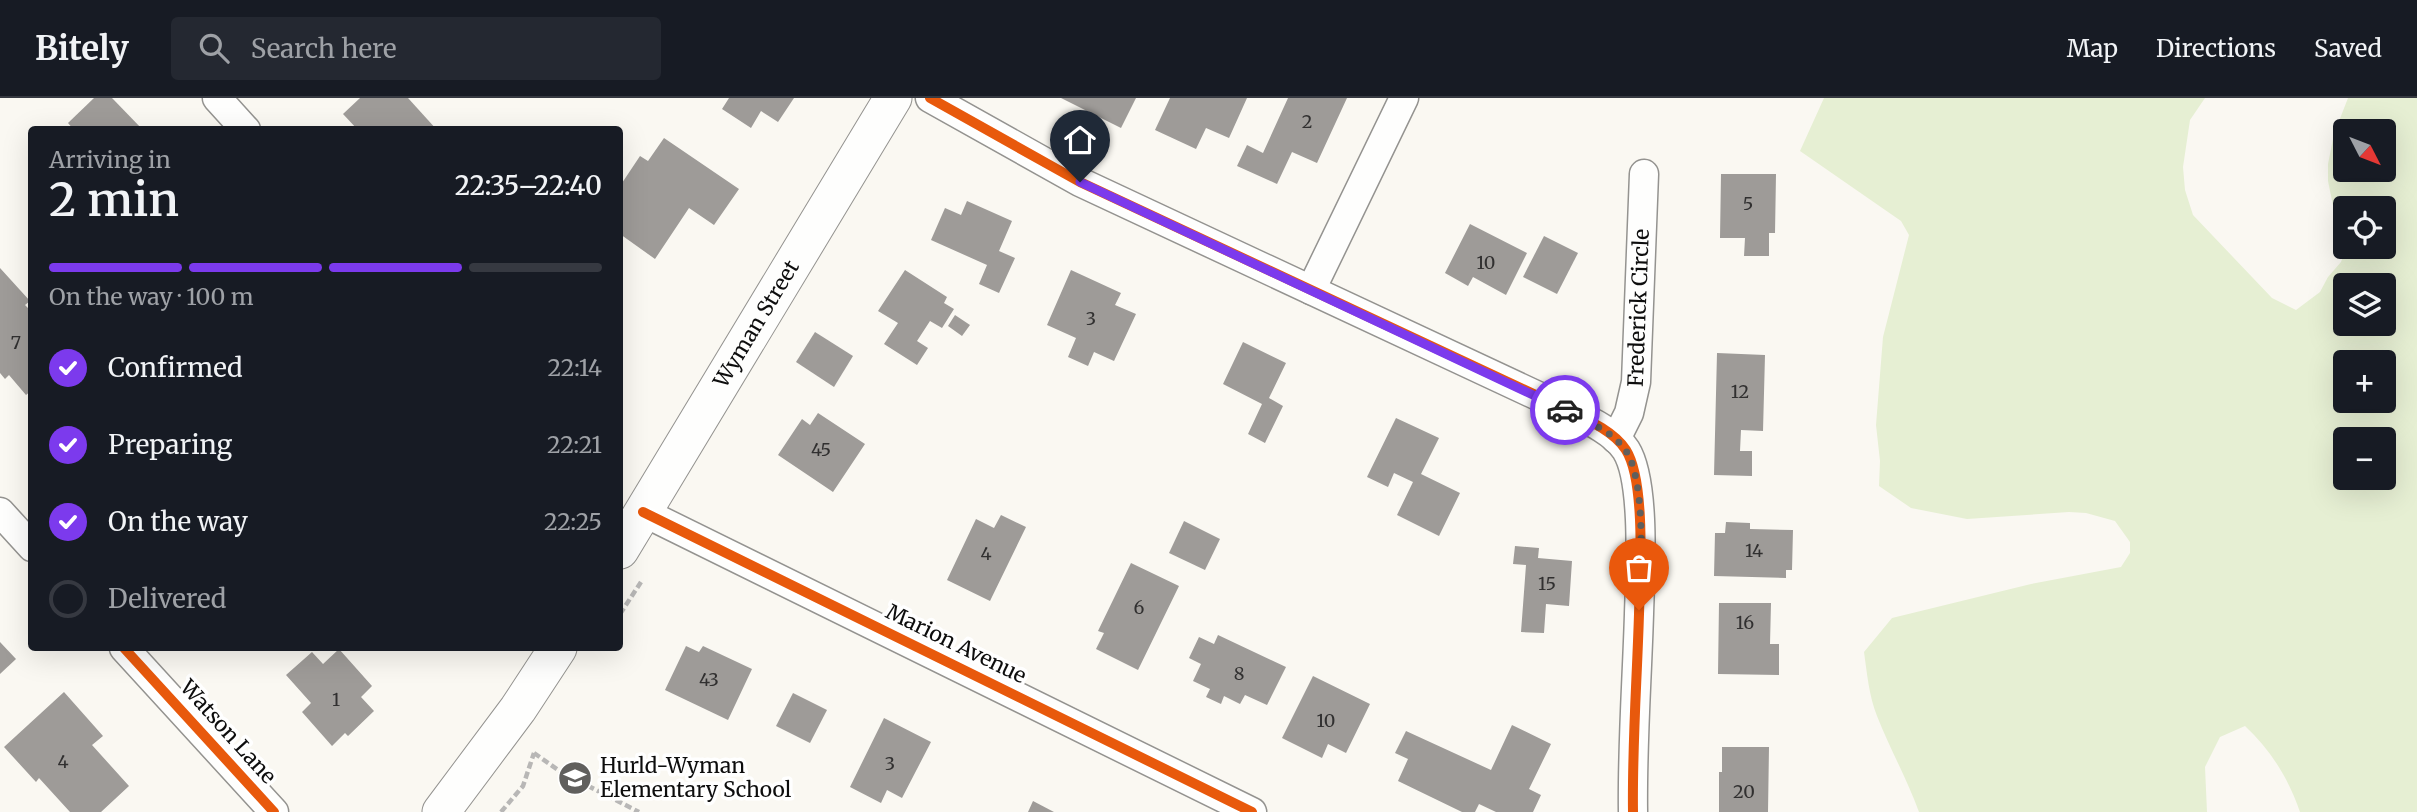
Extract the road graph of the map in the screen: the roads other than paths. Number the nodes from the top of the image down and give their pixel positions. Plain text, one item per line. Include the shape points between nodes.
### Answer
1 (217, 98) edge
2 (893, 98) edge
3 (930, 98) edge
4 (1404, 98) edge
5 (242, 126) edge
6 (1644, 174) dead end
7 (1311, 290) junction
8 (1616, 439) junction
9 (0, 512) edge
10 (628, 529) edge
11 (28, 543) edge
12 (127, 651) edge
13 (556, 651) edge
14 (274, 812) edge
15 (440, 812) edge
16 (1252, 812) edge
17 (1633, 812) edge

1 - 5 street
2 - 10 street, Wyman Street
3 - 7 street via 1080,182
4 - 7 street
6 - 8 street, Frederick Circle via 1636,382 1629,413
7 - 8 street via 1555,404
8 - 17 street via 1633,466 1641,542
9 - 11 street
10 - 16 street, Marion Avenue
12 - 14 street, Watson Lane
13 - 15 street

